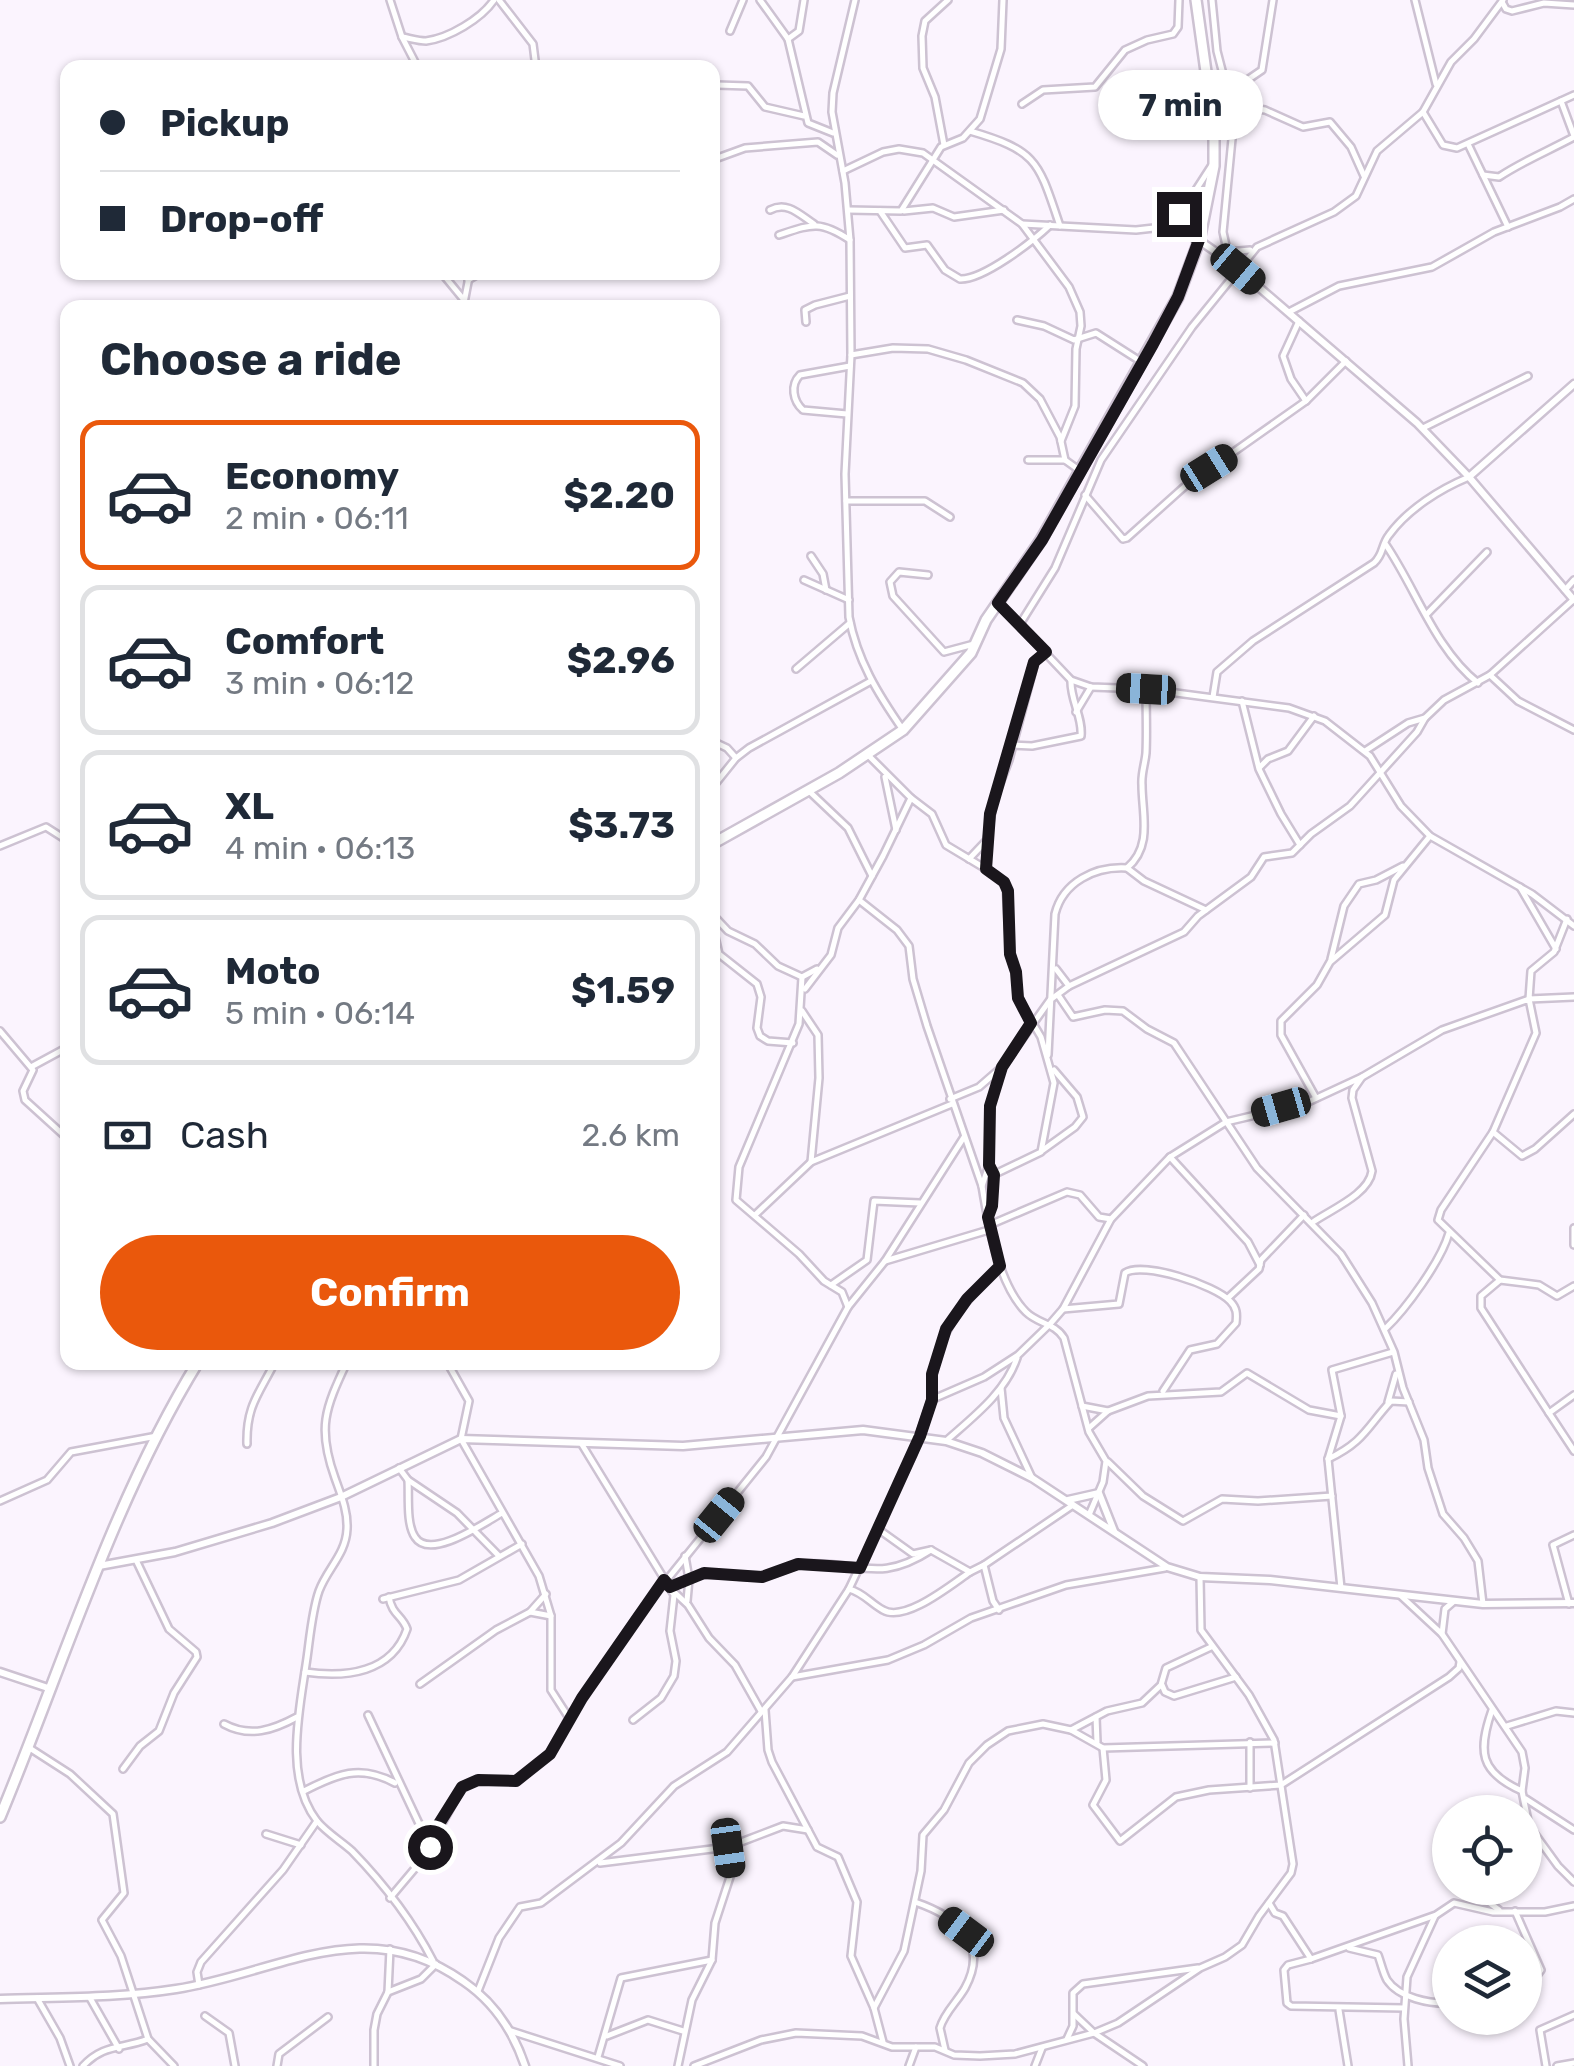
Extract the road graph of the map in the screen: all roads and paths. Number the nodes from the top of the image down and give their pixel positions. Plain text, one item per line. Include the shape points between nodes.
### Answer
1 (496, 0) edge
2 (742, 0) edge
3 (760, 0) edge
4 (804, 0) edge
5 (855, 0) edge
6 (948, 0) edge
7 (1003, 0) edge
8 (1179, 0) edge
9 (1196, 0) edge
10 (1212, 0) edge
11 (1273, 0) edge
12 (1414, 0) edge
13 (1503, 1) edge
14 (391, 2) edge
15 (1574, 5) edge
16 (730, 31) dead end
17 (402, 37) junction
18 (788, 39) junction
19 (414, 60) edge
20 (535, 60) edge
21 (720, 85) edge
22 (1228, 87) junction
23 (1437, 87) junction
24 (1210, 88) junction
25 (1574, 96) edge
26 (1562, 101) junction
27 (1022, 104) dead end
28 (1231, 105) junction
29 (1423, 112) junction
30 (804, 116) junction
31 (970, 131) junction
32 (834, 134) junction
33 (1574, 137) edge
34 (1468, 144) junction
35 (944, 145) junction
36 (840, 156) junction
37 (720, 157) edge
38 (931, 158) junction
39 (1214, 163) junction
40 (843, 172) junction
41 (1483, 175) junction
42 (1365, 179) junction
43 (1574, 199) edge
44 (770, 210) dead end
45 (848, 210) junction
46 (1006, 210) junction
47 (880, 211) junction
48 (900, 211) junction
49 (814, 224) junction
50 (1022, 224) junction
51 (1165, 225) junction
52 (1050, 226) junction
53 (1060, 226) junction
54 (1508, 227) junction
55 (779, 235) dead end
56 (850, 240) junction
57 (1034, 240) junction
58 (1199, 240) junction
59 (1227, 250) junction
60 (1253, 250) junction
61 (1217, 253) junction
62 (1238, 269) junction
63 (850, 296) junction
64 (1289, 312) junction
65 (1016, 320) dead end
66 (1299, 321) junction
67 (806, 322) dead end
68 (1077, 339) junction
69 (851, 355) junction
70 (1346, 361) junction
71 (1142, 362) junction
72 (850, 366) junction
73 (1528, 376) dead end
74 (1574, 384) edge
75 (1306, 400) junction
76 (847, 414) junction
77 (1422, 428) junction
78 (1061, 441) junction
79 (1028, 460) dead end
80 (1066, 460) junction
81 (1078, 470) junction
82 (1470, 477) junction
83 (1085, 496) junction
84 (846, 501) junction
85 (950, 518) dead end
86 (1385, 543) junction
87 (1487, 552) dead end
88 (812, 556) dead end
89 (928, 576) dead end
90 (804, 580) dead end
91 (1574, 580) edge
92 (826, 590) junction
93 (1566, 590) junction
94 (849, 600) junction
95 (1574, 600) edge
96 (998, 603) junction
97 (1427, 614) junction
98 (850, 624) junction
99 (1020, 624) junction
100 (974, 644) junction
101 (1046, 652) junction
102 (796, 669) dead end
103 (1490, 675) junction
104 (870, 680) junction
105 (1072, 680) junction
106 (1478, 683) junction
107 (1091, 687) junction
108 (1146, 689) junction
109 (1213, 697) junction
110 (1242, 701) junction
111 (1076, 712) junction
112 (1314, 716) junction
113 (1425, 718) junction
114 (902, 730) junction
115 (1574, 730) edge
116 (720, 744) edge
117 (1012, 745) junction
118 (1365, 751) junction
119 (868, 755) junction
120 (736, 758) junction
121 (1259, 769) junction
122 (1378, 771) junction
123 (884, 773) junction
124 (720, 778) edge
125 (808, 790) junction
126 (910, 798) junction
127 (896, 833) junction
128 (60, 836) edge
129 (1430, 836) junction
130 (720, 840) edge
131 (987, 840) junction
132 (1300, 845) junction
133 (0, 846) edge
134 (969, 859) junction
135 (1404, 865) junction
136 (1127, 868) junction
137 (986, 869) junction
138 (872, 876) junction
139 (1520, 887) junction
140 (859, 900) junction
141 (1546, 904) junction
142 (1206, 910) junction
143 (1535, 914) junction
144 (1567, 919) junction
145 (720, 922) edge
146 (1574, 926) edge
147 (1556, 949) junction
148 (720, 955) edge
149 (1330, 962) junction
150 (1054, 966) junction
151 (820, 968) junction
152 (802, 977) junction
153 (1069, 986) junction
154 (803, 992) junction
155 (1058, 994) junction
156 (1574, 997) edge
157 (1529, 999) junction
158 (1050, 1000) junction
159 (802, 1011) junction
160 (1031, 1023) junction
161 (0, 1031) edge
162 (792, 1043) junction
163 (60, 1051) edge
164 (1049, 1061) junction
165 (30, 1067) junction
166 (1002, 1067) junction
167 (1362, 1077) junction
168 (1316, 1098) junction
169 (951, 1102) junction
170 (1574, 1114) edge
171 (1226, 1122) junction
172 (60, 1132) edge
173 (1492, 1132) junction
174 (964, 1138) junction
175 (1040, 1152) junction
176 (1170, 1157) junction
177 (812, 1162) junction
178 (989, 1165) junction
179 (994, 1175) junction
180 (982, 1186) junction
181 (920, 1202) junction
182 (755, 1215) junction
183 (1304, 1215) junction
184 (1110, 1219) junction
185 (1313, 1222) junction
186 (990, 1224) junction
187 (1574, 1228) edge
188 (1450, 1232) junction
189 (1574, 1244) edge
190 (885, 1261) junction
191 (1260, 1265) junction
192 (1000, 1266) junction
193 (1500, 1280) junction
194 (831, 1284) junction
195 (1574, 1286) edge
196 (1228, 1298) junction
197 (848, 1307) junction
198 (1062, 1310) junction
199 (1050, 1324) junction
200 (1385, 1329) junction
201 (1394, 1352) junction
202 (1018, 1355) junction
203 (194, 1370) edge
204 (270, 1370) edge
205 (344, 1370) edge
206 (452, 1370) edge
207 (1397, 1371) junction
208 (1001, 1388) junction
209 (1162, 1392) junction
210 (1574, 1394) edge
211 (932, 1400) junction
212 (1409, 1402) junction
213 (1387, 1404) junction
214 (1082, 1406) junction
215 (1108, 1411) junction
216 (1550, 1414) junction
217 (1342, 1416) junction
218 (1089, 1428) junction
219 (159, 1436) junction
220 (920, 1436) junction
221 (778, 1438) junction
222 (461, 1439) junction
223 (946, 1440) junction
224 (580, 1442) junction
225 (247, 1444) dead end
226 (1574, 1451) edge
227 (1328, 1459) junction
228 (1106, 1460) junction
229 (400, 1468) junction
230 (1032, 1478) junction
231 (408, 1480) junction
232 (1098, 1493) junction
233 (1332, 1496) junction
234 (342, 1497) junction
235 (0, 1502) edge
236 (1070, 1502) junction
237 (502, 1513) junction
238 (1088, 1515) junction
239 (474, 1529) junction
240 (878, 1529) junction
241 (1115, 1532) junction
242 (1574, 1535) edge
243 (522, 1544) junction
244 (930, 1550) junction
245 (500, 1556) junction
246 (684, 1556) junction
247 (136, 1560) junction
248 (984, 1564) junction
249 (99, 1566) junction
250 (1167, 1567) junction
251 (860, 1568) junction
252 (970, 1572) junction
253 (1200, 1577) junction
254 (689, 1579) junction
255 (664, 1580) junction
256 (671, 1588) junction
257 (1342, 1588) junction
258 (849, 1589) junction
259 (546, 1594) junction
260 (1400, 1595) junction
261 (1453, 1602) junction
262 (1572, 1603) edge
263 (1483, 1604) junction
264 (688, 1605) junction
265 (999, 1610) junction
266 (530, 1612) junction
267 (551, 1616) junction
268 (1442, 1634) junction
269 (1211, 1647) junction
270 (1460, 1662) junction
271 (0, 1672) edge
272 (306, 1672) junction
273 (792, 1677) junction
274 (1236, 1677) junction
275 (420, 1684) dead end
276 (1162, 1684) junction
277 (51, 1689) junction
278 (763, 1709) junction
279 (1492, 1709) junction
280 (1574, 1713) edge
281 (368, 1715) dead end
282 (297, 1717) junction
283 (1096, 1717) junction
284 (569, 1718) junction
285 (633, 1720) dead end
286 (224, 1724) dead end
287 (1507, 1726) junction
288 (1071, 1730) junction
289 (1270, 1731) junction
290 (1097, 1742) junction
291 (1250, 1742) junction
292 (1260, 1742) junction
293 (1275, 1743) junction
294 (28, 1748) junction
295 (1103, 1748) junction
296 (124, 1769) dead end
297 (398, 1784) junction
298 (1281, 1785) junction
299 (1250, 1788) junction
300 (304, 1791) junction
301 (1523, 1794) junction
302 (0, 1817) edge
303 (318, 1821) junction
304 (1573, 1829) edge
305 (808, 1830) junction
306 (266, 1834) dead end
307 (301, 1845) junction
308 (1542, 1845) edge
309 (430, 1847) junction
310 (728, 1848) junction
311 (598, 1863) junction
312 (1574, 1882) edge
313 (390, 1898) junction
314 (916, 1902) junction
315 (1269, 1904) junction
316 (1493, 1905) edge
317 (1574, 1906) edge
318 (1502, 1912) junction
319 (1515, 1912) junction
320 (1436, 1914) junction
321 (1521, 1925) edge
322 (1345, 1948) junction
323 (390, 1949) junction
324 (1311, 1959) junction
325 (712, 1960) junction
326 (435, 1962) junction
327 (1200, 1968) junction
328 (199, 1985) junction
329 (478, 1991) junction
330 (388, 1992) junction
331 (1405, 1992) junction
332 (132, 1993) junction
333 (88, 1995) junction
334 (37, 1998) junction
335 (0, 1999) edge
336 (1432, 2002) edge
337 (874, 2008) junction
338 (1338, 2008) junction
339 (1404, 2008) junction
340 (1072, 2012) junction
341 (205, 2016) dead end
342 (1574, 2016) edge
343 (328, 2017) dead end
344 (683, 2031) junction
345 (511, 2032) junction
346 (1094, 2032) junction
347 (607, 2036) junction
348 (148, 2039) junction
349 (1067, 2039) junction
350 (883, 2042) junction
351 (119, 2048) junction
352 (916, 2048) junction
353 (1042, 2048) junction
354 (947, 2052) junction
355 (598, 2057) junction
356 (1574, 2062) edge
357 (70, 2066) edge
358 (83, 2066) edge
359 (174, 2066) edge
360 (235, 2066) edge
361 (276, 2066) edge
362 (374, 2066) edge
363 (525, 2066) edge
364 (620, 2066) edge
365 (678, 2066) edge
366 (694, 2066) edge
367 (909, 2066) edge
368 (1035, 2066) edge
369 (1143, 2066) edge
370 (1348, 2066) edge
371 (1408, 2066) edge
372 (1546, 2066) edge
373 (1557, 2066) edge

1 - 17 street via 440,36
1 - 20 street via 532,44
2 - 16 street
3 - 18 street
4 - 18 street via 798,32
5 - 32 street via 833,93
6 - 35 street via 925,21 922,36 923,68
7 - 31 street via 1001,48
8 - 27 street via 1173,34 1125,50 1100,84 1043,90
9 - 24 main road
10 - 22 street
11 - 22 street via 1262,70
12 - 23 street
13 - 15 street via 1512,11
13 - 23 street
14 - 17 street
17 - 19 street
18 - 30 street
21 - 30 street via 748,86 765,107
22 - 24 street
22 - 28 street
23 - 29 street
24 - 39 main road
25 - 26 street
26 - 33 street
26 - 34 street
28 - 42 street via 1265,110 1302,127 1330,122
28 - 59 street
29 - 34 street via 1443,145
29 - 42 street via 1377,151
30 - 32 street via 812,127
31 - 35 street
31 - 53 street via 1009,143 1036,164
32 - 36 street
33 - 41 street via 1498,177
34 - 41 street
35 - 38 street
36 - 37 street via 818,142 746,148
36 - 40 street
38 - 40 street via 898,149
38 - 46 street
38 - 48 street
39 - 51 street
39 - 58 main road
40 - 45 street
41 - 54 street
42 - 60 street via 1340,209
43 - 54 street
44 - 49 street via 788,207
45 - 47 street
45 - 56 street
46 - 48 street via 954,217 933,208
46 - 50 street
47 - 48 street
47 - 57 street via 905,248 928,246 960,279
49 - 55 street
49 - 56 street
50 - 52 street
50 - 57 street
51 - 53 street
51 - 58 street
52 - 53 street
52 - 57 street
54 - 64 street via 1432,267 1339,286
56 - 63 street
57 - 68 street via 1074,296 1081,320
58 - 61 street
58 - 71 main road via 1178,297
59 - 60 street
59 - 61 street
60 - 62 street
61 - 62 street
62 - 64 street
62 - 83 street via 1137,404
63 - 67 street via 808,308
63 - 69 street
64 - 66 street
65 - 68 street
66 - 70 street
66 - 75 street via 1283,356
68 - 71 street via 1096,333
68 - 78 street via 1075,406
69 - 72 street
69 - 78 street via 928,349 1023,383 1037,395
70 - 75 street
70 - 77 street
71 - 81 main road
72 - 76 street
72 - 76 street via 800,375 794,389 803,410
73 - 77 street
74 - 82 street
75 - 83 street via 1196,478 1127,538
76 - 84 street
77 - 82 street
78 - 80 street
79 - 80 street
80 - 81 street
81 - 96 main road via 1042,540
82 - 86 street via 1414,509
82 - 93 street
83 - 99 street via 1055,568
84 - 85 street via 926,501
84 - 94 street
86 - 97 street
86 - 109 street via 1374,563 1264,632 1218,672
87 - 97 street
88 - 92 street
89 - 100 street via 899,572 890,582 892,596 944,652
90 - 92 street
91 - 93 street
92 - 94 street
93 - 95 street
94 - 98 street
95 - 103 street
96 - 99 street
96 - 100 main road
97 - 106 street
98 - 102 street
98 - 104 street
99 - 101 street
100 - 114 main road
101 - 105 street
101 - 117 street via 1034,662
103 - 106 street
103 - 115 street via 1518,701
104 - 114 street
104 - 120 street
105 - 107 street
105 - 111 street
106 - 113 street
107 - 108 street
107 - 111 street
108 - 109 street
108 - 136 street via 1144,830 1138,856
109 - 110 street
110 - 112 street
110 - 121 street
111 - 117 street via 1079,738
112 - 118 street
112 - 121 street via 1288,751
113 - 118 street
113 - 122 street
114 - 119 main road
116 - 120 street
117 - 131 street
118 - 122 street
119 - 123 street
119 - 125 main road
120 - 124 street
121 - 132 street
122 - 129 street
122 - 132 street via 1350,806
123 - 126 street
123 - 127 street
125 - 130 main road
125 - 138 street via 848,828
126 - 127 street
126 - 134 street via 932,814 946,845
127 - 138 street
128 - 133 street via 46,827
129 - 135 street
129 - 139 street
131 - 134 street
131 - 137 street
132 - 142 street via 1285,856 1264,857 1251,878
134 - 137 street
135 - 149 street via 1385,915
135 - 149 street via 1359,884 1344,906
136 - 142 street
136 - 150 street via 1094,870 1059,899
137 - 160 street via 1008,891 1010,954 1018,998
138 - 140 street
139 - 141 street
139 - 143 street
140 - 151 street
140 - 169 street via 909,946
141 - 143 street
141 - 144 street
142 - 153 street via 1178,936
143 - 147 street
144 - 146 street
144 - 147 street
145 - 152 street
147 - 157 street via 1531,971
148 - 162 street via 756,984 760,1036
149 - 168 street via 1279,1026
150 - 153 street
150 - 158 street
151 - 152 street
151 - 154 street
152 - 154 street
153 - 155 street
154 - 159 street
155 - 158 street
155 - 171 street via 1072,1017 1123,1011 1174,1043
156 - 157 street
157 - 167 street via 1442,1030
157 - 173 street via 1536,1033
158 - 160 street
158 - 164 street
159 - 162 street
159 - 177 street via 818,1035
160 - 164 street
160 - 166 street
161 - 165 street
162 - 182 street via 739,1167 736,1200
163 - 165 street
164 - 175 street via 1054,1093
164 - 175 street via 1083,1117
165 - 172 street via 24,1100
166 - 169 street
166 - 178 street via 990,1106
167 - 168 street
167 - 185 street via 1352,1094 1373,1174 1364,1190
168 - 171 street
169 - 174 street
169 - 177 street
170 - 173 street via 1522,1156
171 - 176 street
171 - 183 street via 1265,1178
173 - 188 street via 1440,1213 1439,1222
174 - 180 street
174 - 181 street
175 - 179 street
176 - 184 street
176 - 191 street via 1248,1242
177 - 182 street
178 - 179 street
178 - 180 street
179 - 186 street
180 - 186 street
181 - 190 street
181 - 194 street via 874,1201 868,1260
182 - 194 street
183 - 185 street
183 - 191 street
184 - 186 street via 1067,1192
184 - 198 street
185 - 200 street via 1341,1254
186 - 190 street
186 - 192 street
187 - 189 street
188 - 193 street
188 - 200 street via 1442,1254
190 - 197 street
191 - 196 street
192 - 199 street via 1024,1310
192 - 211 street via 946,1329 932,1374
193 - 195 street via 1540,1285 1557,1296
193 - 216 street via 1481,1296 1481,1308
194 - 197 street
196 - 198 street via 1137,1267 1125,1273 1120,1304
196 - 209 street via 1236,1323 1217,1344 1190,1350
197 - 221 street
198 - 199 street
199 - 202 street
199 - 214 street via 1064,1338
200 - 201 street
201 - 207 street
201 - 217 street via 1332,1370
202 - 208 street
202 - 211 street
203 - 219 main road
204 - 225 street via 250,1405
205 - 234 street via 323,1435
206 - 222 street via 469,1401
207 - 212 street
207 - 213 street
208 - 223 street
208 - 230 street via 1004,1418
209 - 215 street
209 - 217 street via 1221,1392 1246,1373 1309,1410
210 - 216 street
211 - 220 street
212 - 213 street
212 - 263 street via 1443,1514 1478,1561
213 - 227 street via 1367,1433
214 - 215 street
214 - 218 street
215 - 218 street
216 - 226 street
217 - 227 street
218 - 228 street
219 - 235 street via 71,1452 46,1480
219 - 249 main road
220 - 221 street via 863,1430
220 - 223 street
220 - 240 street
221 - 224 street via 683,1446
221 - 246 street
222 - 224 street
222 - 229 street
222 - 237 street
223 - 230 street
224 - 255 street
227 - 233 street
228 - 232 street
228 - 233 street via 1143,1496 1183,1521 1222,1499
229 - 231 street
229 - 234 street
230 - 236 street
231 - 239 street
231 - 239 street via 412,1531 422,1545
232 - 236 street
232 - 238 street
232 - 241 street
233 - 257 street
234 - 247 street via 243,1533
234 - 272 street via 346,1540 318,1596
236 - 238 street
236 - 248 street
237 - 239 street
237 - 243 street
238 - 241 street
239 - 245 street
240 - 244 street via 913,1554
240 - 251 street
241 - 250 street
242 - 262 street via 1553,1545
243 - 245 street
243 - 259 street
244 - 251 street via 898,1569
244 - 252 street
245 - 272 street via 459,1580 386,1598 406,1630 381,1664 349,1673
246 - 254 street
246 - 255 street
247 - 249 street
247 - 296 street via 169,1629 197,1655 160,1731
248 - 252 street
248 - 265 street
249 - 277 main road
250 - 253 street
250 - 265 street via 1066,1585
251 - 254 street via 798,1564 762,1577 704,1573
251 - 258 street
252 - 258 street via 919,1606 892,1612
253 - 257 street
253 - 269 street via 1200,1627
254 - 256 street
254 - 264 street
255 - 256 street
255 - 284 street
256 - 264 street
256 - 285 street via 674,1676 661,1698
257 - 260 street
258 - 273 street
259 - 266 street
259 - 267 street
260 - 261 street
260 - 268 street
261 - 263 street
261 - 268 street via 1444,1610
262 - 263 street
264 - 278 street
265 - 273 street via 888,1660
266 - 267 street
266 - 275 street
267 - 284 street via 549,1682
268 - 270 street
269 - 274 street
269 - 276 street via 1166,1668
270 - 279 street
270 - 298 street via 1449,1677
271 - 277 street
272 - 282 street
273 - 278 street
274 - 276 street via 1174,1696
274 - 289 street
276 - 283 street via 1142,1703
277 - 294 main road
278 - 305 street via 768,1750
278 - 311 street via 722,1757 674,1786
279 - 287 street
279 - 301 street via 1482,1754
280 - 287 street via 1556,1711
281 - 297 street
282 - 286 street via 266,1731
282 - 300 street
283 - 288 street
283 - 290 street
284 - 309 street via 534,1769 511,1782 478,1780 462,1787
287 - 301 street via 1524,1759
288 - 290 street
288 - 314 street via 1043,1724 1008,1731 969,1763 923,1834
289 - 292 street
289 - 293 street
290 - 295 street
291 - 292 street
291 - 295 street
291 - 299 street
292 - 293 street
293 - 298 street
294 - 302 main road
294 - 332 street via 70,1774 113,1814 124,1893 102,1920
295 - 299 street via 1106,1780 1093,1804 1116,1840 1176,1798
297 - 300 street via 356,1770
297 - 309 street
298 - 299 street
298 - 315 street via 1293,1870
300 - 303 street
301 - 304 street
303 - 307 street
303 - 313 street
305 - 310 street via 779,1827
305 - 337 street via 817,1847 838,1857 856,1897 851,1956
306 - 307 street
307 - 328 street via 201,1962
308 - 312 street
309 - 313 street
310 - 311 street
310 - 325 street via 731,1874 715,1923
311 - 329 street via 541,1903 517,1910
313 - 326 street
314 - 337 street via 901,1958
314 - 354 street via 941,1913 970,1940 967,1984 940,2028
315 - 324 street
315 - 327 street via 1242,1945
316 - 318 street
317 - 319 street
318 - 319 street
318 - 320 street via 1456,1903
319 - 321 street
320 - 322 street
320 - 331 street
322 - 324 street
322 - 331 street via 1378,1956 1390,1984
323 - 326 street
323 - 328 street via 313,1953
323 - 330 street
324 - 338 street via 1284,1970 1287,2003
325 - 344 street
325 - 347 street via 625,1975
326 - 329 street
326 - 330 street via 421,1979
327 - 340 street via 1084,1984 1073,1993
327 - 346 street
328 - 332 street
329 - 345 street
330 - 362 street via 374,2030
331 - 336 street
331 - 339 street
332 - 333 street
332 - 348 street
333 - 334 street
333 - 351 street
334 - 335 street
334 - 357 street
337 - 350 street
338 - 339 street
338 - 370 street
339 - 371 street
340 - 346 street
340 - 349 street
341 - 360 street via 229,2033
342 - 372 street via 1540,2030
343 - 361 street via 279,2054
344 - 347 street via 648,2020
344 - 365 street
345 - 355 street
345 - 363 street
346 - 349 street
346 - 369 street
347 - 355 street
348 - 351 street
348 - 359 street
349 - 353 street
350 - 352 street
350 - 366 street via 796,2033
351 - 358 street via 102,2049
352 - 354 street
352 - 367 street
353 - 354 street via 980,2056
353 - 368 street
355 - 364 street
356 - 373 street

